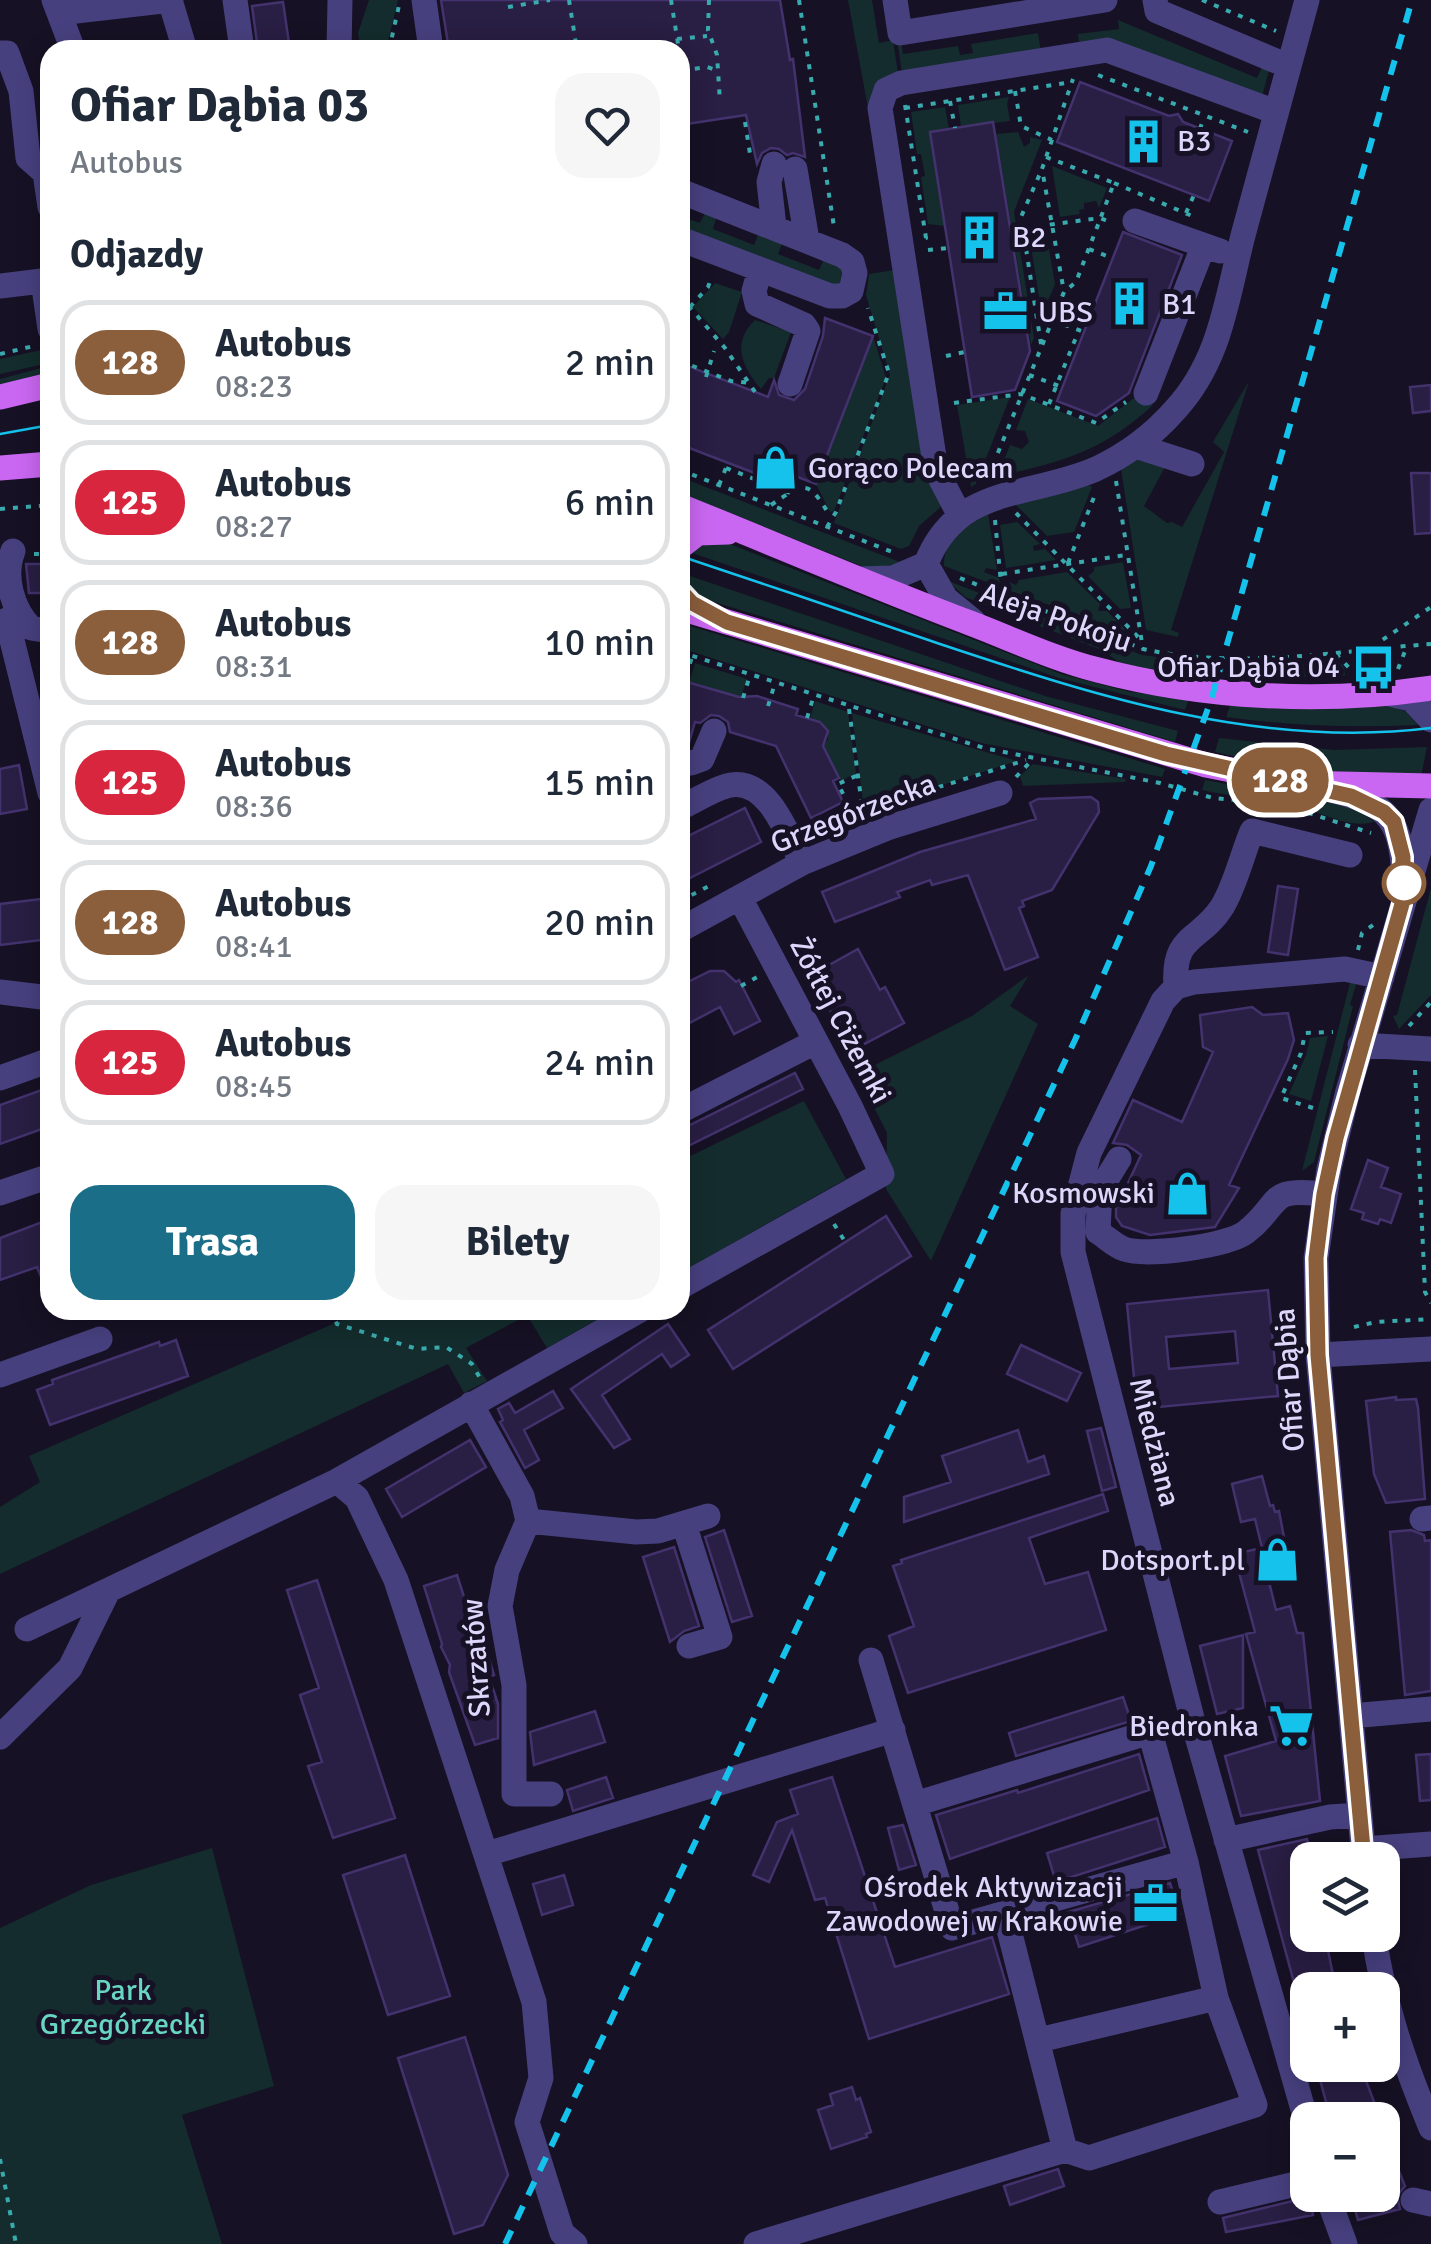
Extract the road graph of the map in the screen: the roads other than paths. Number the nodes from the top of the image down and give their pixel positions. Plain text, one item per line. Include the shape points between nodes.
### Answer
1 (171, 0) edge
2 (236, 0) edge
3 (340, 0) edge
4 (895, 0) edge
5 (1105, 0) edge
6 (1155, 0) edge
7 (1307, 0) edge
8 (423, 1) edge
9 (57, 6) edge
10 (69, 40) edge
11 (183, 40) edge
12 (241, 40) edge
13 (339, 40) edge
14 (429, 40) edge
15 (0, 53) edge
16 (1289, 63) junction
17 (11, 100) edge
18 (1276, 112) junction
19 (40, 167) edge
20 (690, 195) edge
21 (1135, 221) dead end
22 (774, 227) junction
23 (807, 240) junction
24 (690, 242) edge
25 (1203, 247) junction
26 (1237, 258) junction
27 (760, 270) junction
28 (40, 282) edge
29 (0, 286) edge
30 (790, 384) dead end
31 (40, 388) edge
32 (1141, 394) road end
33 (0, 397) edge
34 (1136, 446) junction
35 (1192, 464) dead end
36 (40, 465) edge
37 (0, 468) edge
38 (690, 510) edge
39 (960, 516) junction
40 (690, 539) edge
41 (762, 541) junction
42 (13, 551) dead end
43 (916, 561) junction
44 (854, 579) junction
45 (690, 601) edge
46 (690, 611) edge
47 (7, 620) dead end
48 (727, 622) junction
49 (981, 627) junction
50 (40, 629) edge
51 (1384, 682) junction
52 (1431, 688) edge
53 (26, 694) junction
54 (0, 698) edge
55 (1431, 720) edge
56 (714, 731) dead end
57 (40, 752) edge
58 (690, 763) edge
59 (1297, 782) junction
60 (1431, 786) edge
61 (1000, 793) road end
62 (690, 803) edge
63 (1431, 810) edge
64 (1350, 855) dead end
65 (802, 862) junction
66 (740, 898) junction
67 (1402, 904) junction
68 (690, 925) edge
69 (1382, 977) junction
70 (1176, 987) junction
71 (0, 992) edge
72 (40, 997) edge
73 (815, 1042) junction
74 (1360, 1045) junction
75 (1423, 1056) edge
76 (40, 1064) edge
77 (0, 1078) edge
78 (690, 1106) edge
79 (1119, 1159) dead end
80 (40, 1180) edge
81 (0, 1194) edge
82 (1324, 1194) junction
83 (1086, 1220) junction
84 (690, 1282) edge
85 (622, 1320) edge
86 (100, 1339) dead end
87 (1431, 1349) edge
88 (1318, 1355) junction
89 (0, 1375) edge
90 (481, 1399) junction
91 (337, 1481) junction
92 (528, 1521) junction
93 (108, 1590) junction
94 (27, 1629) dead end
95 (689, 1646) dead end
96 (872, 1660) dead end
97 (1431, 1709) edge
98 (1351, 1716) junction
99 (893, 1730) junction
100 (0, 1737) edge
101 (550, 1794) dead end
102 (915, 1804) junction
103 (1360, 1816) junction
104 (1226, 1840) junction
105 (1362, 1842) edge
106 (1431, 1844) edge
107 (1400, 1849) edge
108 (487, 1854) junction
109 (1186, 1862) junction
110 (1005, 1914) junction
111 (1377, 1952) edge
112 (1216, 1998) junction
113 (1039, 2040) junction
114 (1301, 2102) edge
115 (1431, 2128) edge
116 (1065, 2150) junction
117 (1290, 2185) edge
118 (1220, 2202) dead end
119 (575, 2244) edge
120 (756, 2244) edge

1 - 9 street
1 - 11 street
2 - 12 street
3 - 13 street
4 - 5 street via 900,33
6 - 16 street via 1157,11
7 - 16 street
8 - 14 street
9 - 10 street
15 - 17 street via 7,53
16 - 18 street
17 - 19 street via 28,158
18 - 26 street
18 - 39 street via 1107,50 1076,63 903,96 886,90 880,108 936,470
20 - 22 street
21 - 25 street
22 - 23 street
22 - 23 street via 769,182 785,167
23 - 27 street via 852,262 851,291 823,294
24 - 27 street
25 - 26 street
25 - 32 street via 1179,287
26 - 34 street via 1208,363 1176,410
27 - 30 street via 757,304 808,331
28 - 29 street
31 - 33 main road
34 - 35 street
34 - 39 street via 1067,479 991,499
36 - 37 main road
38 - 41 main road, Aleja Pokoju
39 - 43 street
40 - 41 main road via 713,530
41 - 44 main road, Aleja Pokoju
42 - 50 street via 8,574 17,606
43 - 44 street via 893,578
43 - 49 street via 946,599
44 - 49 main road, Aleja Pokoju
45 - 48 main road
46 - 48 main road
47 - 53 street
48 - 59 main road via 1179,758
49 - 51 main road, Aleja Pokoju via 1150,682 1288,694
51 - 52 main road, Aleja Pokoju
51 - 55 street
53 - 54 street
53 - 57 street
56 - 58 street via 702,759
59 - 60 main road
59 - 67 street, Ofiar Dąbia via 1351,796 1390,817 1403,857
61 - 65 street, Grzegórzecka
62 - 65 street via 729,785 746,785 763,794
63 - 67 street, Ofiar Dąbia
64 - 70 street, Miedziana via 1252,831 1221,908 1184,942
65 - 66 street, Grzegórzecka
66 - 68 street, Grzegórzecka
66 - 73 street, Żółtej Ciżemki
67 - 69 street, Ofiar Dąbia
69 - 70 street via 1345,969
69 - 74 street, Ofiar Dąbia
70 - 83 street, Miedziana via 1163,1001 1089,1153
71 - 72 street
73 - 78 street
73 - 84 street, Żółtej Ciżemki via 882,1174
74 - 75 street
74 - 82 street, Ofiar Dąbia
76 - 77 street
79 - 83 street
80 - 81 street
82 - 83 street via 1294,1190 1274,1200 1245,1234 1174,1253 1124,1250
82 - 88 street, Ofiar Dąbia via 1316,1258
83 - 104 street, Miedziana via 1072,1252
85 - 90 street
86 - 89 street
87 - 88 street
88 - 98 street, Ofiar Dąbia
90 - 91 street
90 - 92 street
91 - 93 street
91 - 108 street via 357,1498 396,1580
92 - 95 street via 658,1532 696,1520 720,1637
92 - 101 street, Skrzatów via 500,1606 514,1685 514,1794
93 - 94 street
93 - 100 street via 70,1668
96 - 99 street
97 - 98 street
98 - 103 street, Ofiar Dąbia
99 - 102 street
99 - 108 street
102 - 109 street via 1150,1732
102 - 110 street via 952,1928
103 - 104 street
103 - 105 street, Ofiar Dąbia
104 - 114 street, Miedziana
106 - 107 street
108 - 119 street via 534,2002 542,2078 528,2122 562,2233
109 - 110 street
109 - 112 street
110 - 113 street
111 - 115 street via 1403,2060
112 - 113 street
112 - 116 street via 1255,2106 1090,2158
113 - 116 street
116 - 120 street
117 - 118 street

